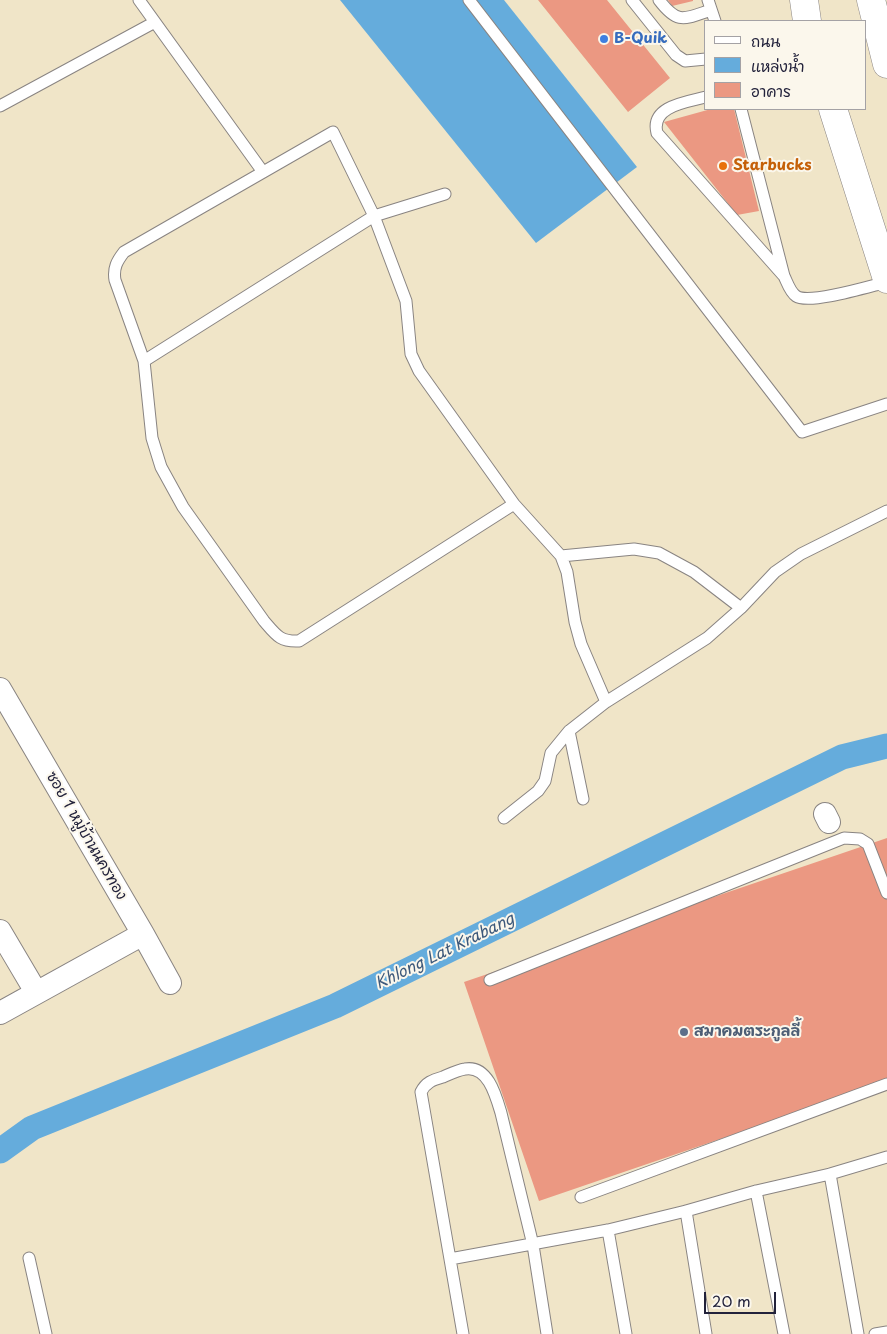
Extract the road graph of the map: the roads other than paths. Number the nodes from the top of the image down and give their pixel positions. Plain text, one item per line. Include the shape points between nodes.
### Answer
1 (139, 0) edge
2 (469, 0) edge
3 (632, 0) edge
4 (659, 0) edge
5 (796, 0) edge
6 (804, 0) edge
7 (853, 0) edge
8 (871, 0) edge
9 (711, 10) edge
10 (805, 20) edge
11 (805, 20) edge
12 (863, 20) edge
13 (155, 22) junction
14 (867, 27) edge
15 (704, 59) edge
16 (887, 65) edge
17 (704, 98) edge
18 (0, 106) edge
19 (741, 110) edge
20 (833, 110) edge
21 (263, 172) junction
22 (445, 194) dead end
23 (374, 216) junction
24 (784, 276) junction
25 (887, 281) edge
26 (144, 361) junction
27 (887, 404) edge
28 (514, 504) junction
29 (887, 511) edge
30 (561, 556) junction
31 (741, 608) junction
32 (0, 689) edge
33 (606, 702) junction
34 (569, 731) junction
35 (583, 799) dead end
36 (504, 818) dead end
37 (887, 893) edge
38 (0, 931) edge
39 (143, 934) junction
40 (490, 980) dead end
41 (170, 984) dead end
42 (36, 992) junction
43 (0, 1013) edge
44 (887, 1084) edge
45 (887, 1158) edge
46 (830, 1174) junction
47 (756, 1191) junction
48 (581, 1196) dead end
49 (686, 1211) junction
50 (608, 1230) junction
51 (533, 1245) junction
52 (29, 1258) dead end
53 (450, 1259) junction
54 (887, 1332) edge
55 (46, 1334) edge
56 (463, 1334) edge
57 (547, 1334) edge
58 (626, 1334) edge
59 (706, 1334) edge
60 (784, 1334) edge
61 (858, 1334) edge
62 (875, 1334) edge

1 - 13 lane
2 - 27 lane via 802,432
3 - 15 lane via 676,55 685,61
4 - 9 lane via 673,15 684,19
5 - 10 main road
6 - 11 main road
7 - 12 main road
8 - 16 main road
13 - 18 lane
13 - 21 lane
14 - 16 main road
17 - 24 lane via 663,111 656,121 657,133
19 - 24 lane
20 - 25 main road
21 - 23 lane via 333,132
21 - 26 lane via 124,252 117,260 115,280
22 - 23 lane
23 - 26 lane
23 - 28 lane via 406,301 411,354 419,371
24 - 25 lane via 795,296 808,299
26 - 28 lane via 152,438 161,467 183,507 264,621 287,642 299,641
28 - 30 lane
29 - 31 lane via 801,554 775,572
30 - 31 lane via 634,549 659,554 694,572
30 - 33 lane via 581,644
31 - 33 lane via 707,638
32 - 39 street, ซอย 1 หมู่บ้านนครทอง
33 - 34 lane
34 - 35 lane
34 - 36 lane via 551,753 546,781
37 - 40 lane via 868,844 860,839 844,838
38 - 42 street
39 - 41 street, ซอย 1 หมู่บ้านนครทอง
39 - 42 street
42 - 43 street
44 - 48 lane
45 - 46 lane
46 - 47 lane
46 - 61 lane
47 - 49 lane
47 - 60 lane
49 - 50 lane
49 - 59 lane
50 - 51 lane
50 - 58 lane
51 - 53 lane
51 - 53 lane via 496,1094 479,1071 466,1068 428,1082 421,1092
51 - 57 lane
52 - 55 lane
53 - 56 lane
54 - 62 lane

